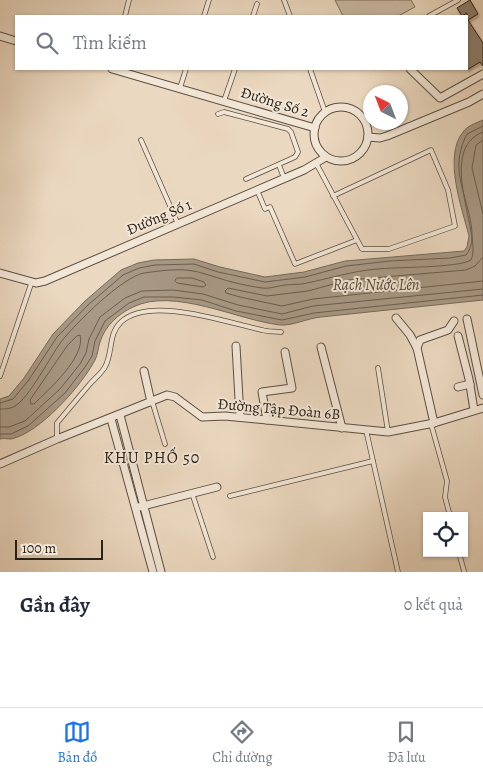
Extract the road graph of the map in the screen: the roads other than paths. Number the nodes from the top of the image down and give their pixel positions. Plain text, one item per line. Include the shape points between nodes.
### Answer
1 (129, 0) edge
2 (209, 0) edge
3 (284, 0) edge
4 (458, 0) edge
5 (257, 4) dead end
6 (125, 15) edge
7 (204, 15) edge
8 (253, 15) edge
9 (290, 15) edge
10 (431, 15) edge
11 (0, 36) edge
12 (15, 41) edge
13 (116, 70) edge
14 (186, 70) edge
15 (235, 70) edge
16 (310, 70) edge
17 (411, 70) edge
18 (483, 74) edge
19 (180, 88) junction
20 (483, 94) edge
21 (224, 101) junction
22 (326, 112) junction
23 (218, 114) dead end
24 (315, 128) junction
25 (368, 137) junction
26 (141, 140) dead end
27 (326, 157) junction
28 (316, 163) junction
29 (279, 166) junction
30 (246, 178) dead end
31 (284, 178) junction
32 (257, 190) junction
33 (333, 196) junction
34 (178, 224) junction
35 (357, 240) junction
36 (0, 273) edge
37 (32, 282) junction
38 (396, 318) dead end
39 (466, 320) dead end
40 (454, 321) dead end
41 (280, 332) dead end
42 (458, 336) dead end
43 (236, 346) dead end
44 (321, 347) dead end
45 (417, 348) junction
46 (0, 352) edge
47 (285, 352) dead end
48 (7, 355) junction
49 (378, 368) dead end
50 (144, 371) dead end
51 (0, 376) edge
52 (470, 384) junction
53 (458, 387) dead end
54 (483, 395) edge
55 (152, 402) junction
56 (483, 408) edge
57 (474, 410) junction
58 (120, 415) junction
59 (240, 418) junction
60 (110, 419) junction
61 (267, 420) junction
62 (433, 423) junction
63 (342, 428) junction
64 (366, 430) junction
65 (388, 432) junction
66 (57, 439) junction
67 (165, 444) dead end
68 (373, 461) junction
69 (0, 464) edge
70 (217, 487) dead end
71 (192, 493) junction
72 (230, 496) dead end
73 (140, 507) junction
74 (449, 512) edge
75 (212, 557) dead end
76 (461, 557) edge
77 (464, 571) edge
78 (153, 572) edge
79 (161, 572) edge
80 (398, 572) edge

1 - 6 lane
2 - 7 lane
3 - 9 lane
4 - 10 lane
5 - 8 lane
11 - 12 street
13 - 19 street, Đường Số 2
14 - 19 lane
15 - 21 lane
16 - 22 lane
17 - 18 street via 440,98
19 - 21 street, Đường Số 2
20 - 25 street via 387,136
21 - 24 street, Đường Số 2
22 - 24 street
22 - 25 street via 336,107 354,110 366,122
23 - 29 lane via 224,112 288,129 298,152 296,157
24 - 27 street via 315,144
25 - 27 street via 363,151 354,158 343,162
26 - 34 lane
27 - 28 street, Đường Số 1
28 - 31 street, Đường Số 1
28 - 33 lane
29 - 30 lane
29 - 31 lane
31 - 32 street, Đường Số 1
32 - 34 street, Đường Số 1
32 - 35 lane via 265,209 270,206 295,264
33 - 35 lane
33 - 35 lane via 432,150 448,190 455,226 389,249 362,249
34 - 37 street, Đường Số 1 via 45,281
36 - 37 street, Đường Số 1
37 - 48 lane
38 - 45 street
39 - 54 street
40 - 45 street via 448,330 420,340
41 - 66 lane via 262,331 190,313 163,310 136,313 121,322 112,334 105,368 57,423
42 - 52 street
43 - 59 street
44 - 63 street
45 - 62 street
46 - 48 lane
47 - 61 street via 292,388 262,392
48 - 51 lane
49 - 65 lane
50 - 55 street
52 - 53 street
52 - 57 street
55 - 58 street, Đường Tập Đoàn 6B
55 - 59 street, Đường Tập Đoàn 6B via 167,395 202,416
55 - 67 lane
56 - 57 street, Đường Tập Đoàn 6B
57 - 62 street, Đường Tập Đoàn 6B
58 - 60 street, Đường Tập Đoàn 6B
58 - 73 street
59 - 61 street, Đường Tập Đoàn 6B
60 - 66 street, Đường Tập Đoàn 6B
60 - 73 street
61 - 63 street, Đường Tập Đoàn 6B
62 - 65 street, Đường Tập Đoàn 6B
62 - 74 lane via 447,481 445,497
63 - 64 street, Đường Tập Đoàn 6B
64 - 65 street, Đường Tập Đoàn 6B
64 - 68 lane
66 - 69 street, Đường Tập Đoàn 6B
68 - 72 lane
68 - 80 lane
70 - 71 street
71 - 73 street
71 - 75 lane
73 - 78 street
73 - 79 street
76 - 77 lane

